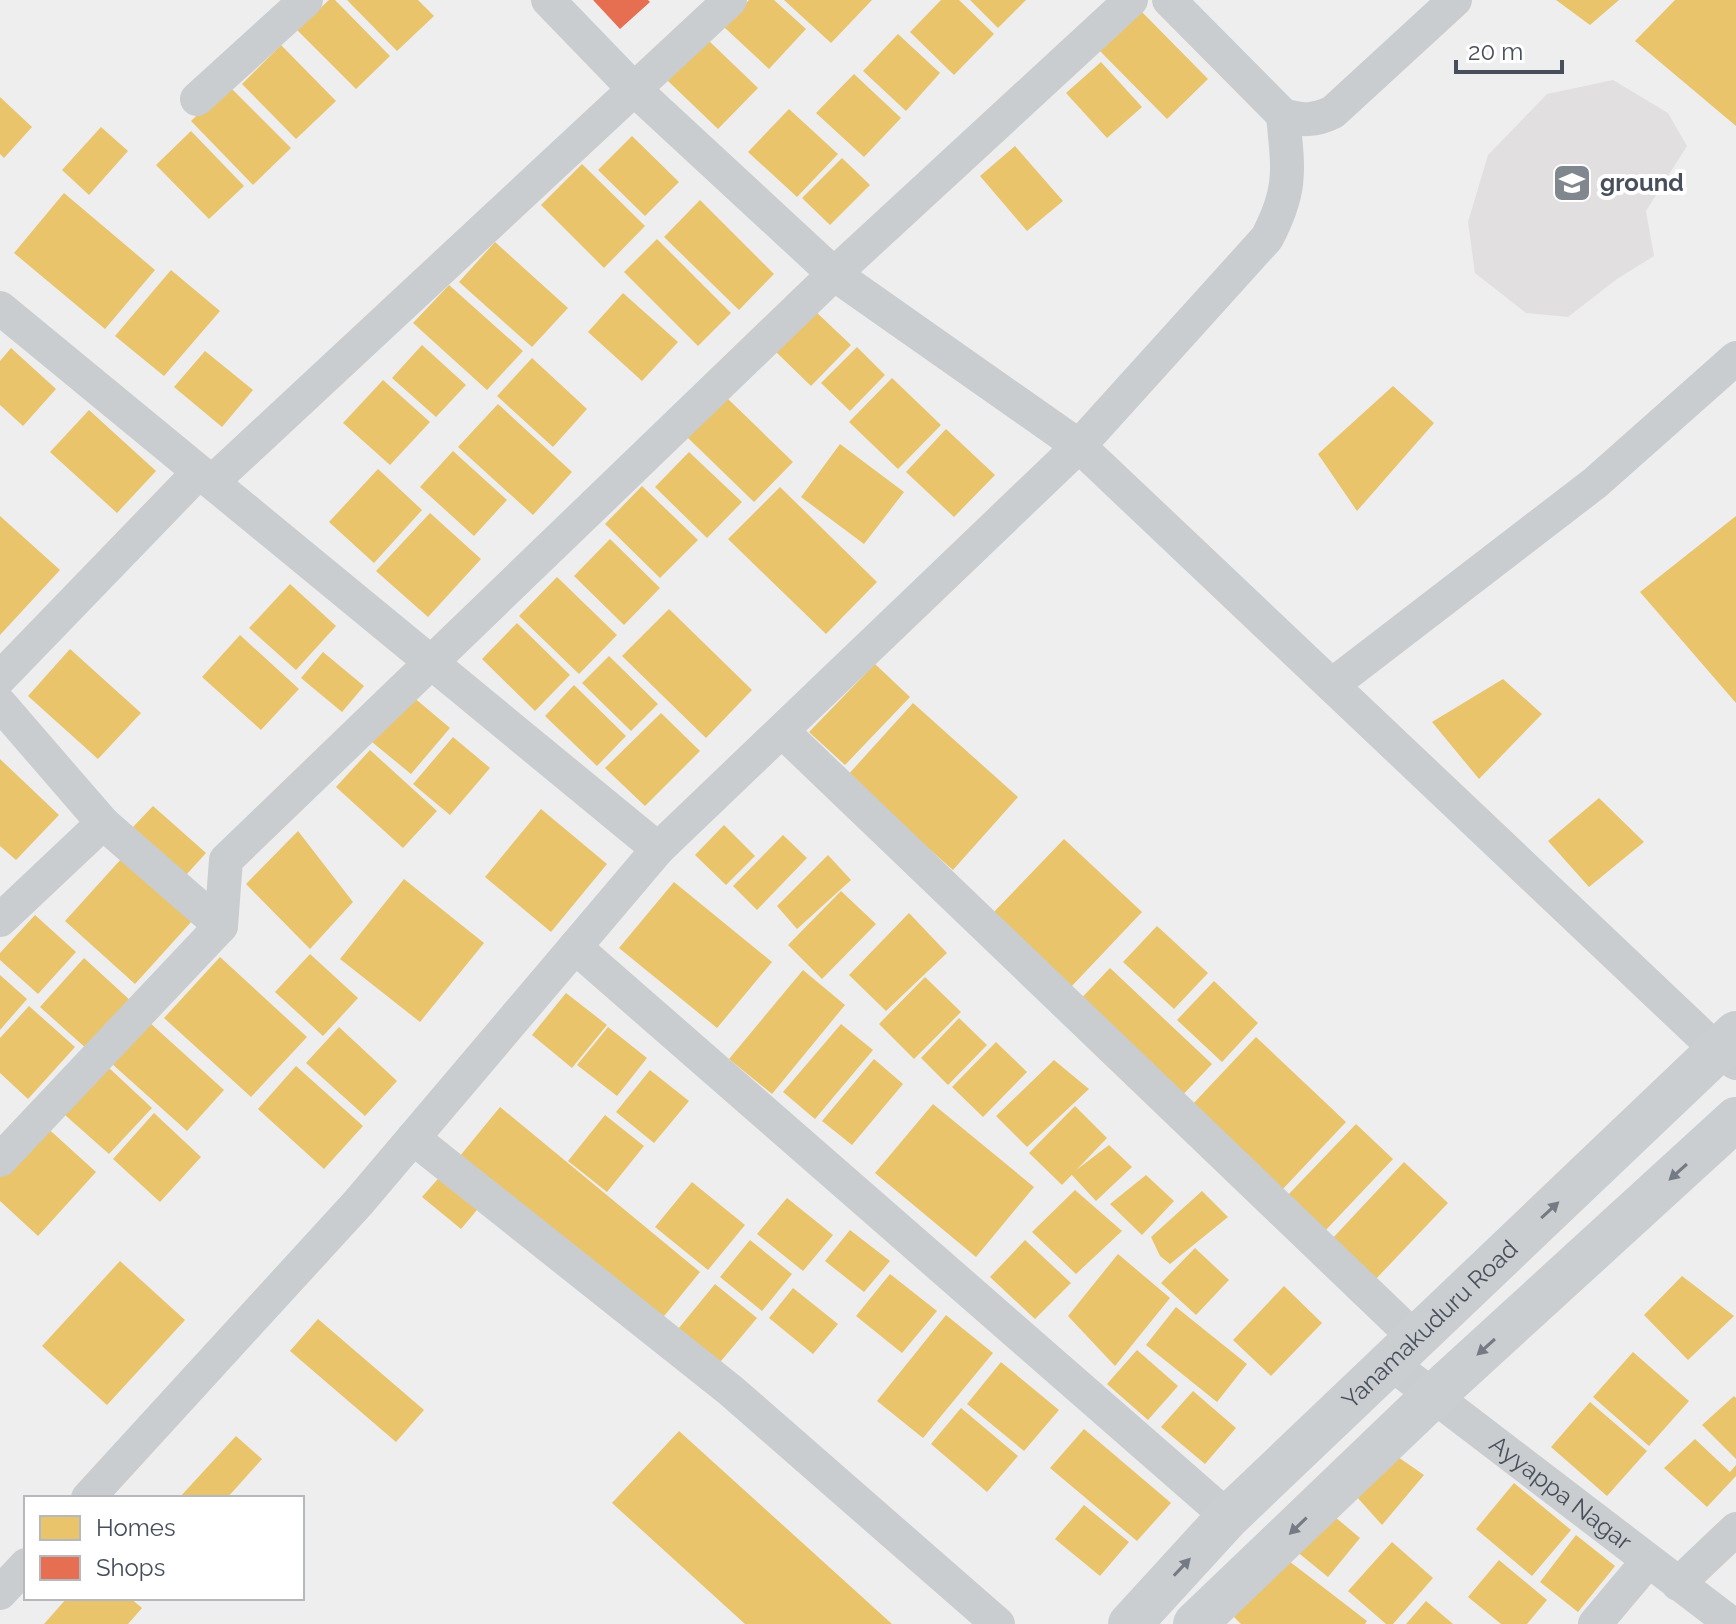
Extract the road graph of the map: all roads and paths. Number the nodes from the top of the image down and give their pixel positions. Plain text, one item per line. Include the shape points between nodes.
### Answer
1 (306, 0) edge
2 (548, 0) edge
3 (730, 0) edge
4 (1131, 0) edge
5 (1169, 0) edge
6 (1455, 0) edge
7 (634, 89) junction
8 (197, 99) dead end
9 (1283, 115) junction
10 (834, 274) junction
11 (0, 308) edge
12 (1736, 358) edge
13 (1079, 446) junction
14 (206, 477) junction
15 (430, 661) junction
16 (0, 678) edge
17 (1332, 685) junction
18 (0, 704) edge
19 (782, 731) junction
20 (103, 823) junction
21 (658, 849) junction
22 (0, 920) edge
23 (221, 926) junction
24 (575, 947) junction
25 (1730, 1049) edge
26 (1736, 1119) edge
27 (413, 1138) junction
28 (0, 1160) edge
29 (1402, 1350) junction
30 (1433, 1396) junction
31 (90, 1496) edge
32 (1228, 1517) junction
33 (1736, 1529) edge
34 (1648, 1561) junction
35 (24, 1567) edge
36 (1678, 1584) junction
37 (0, 1593) edge
38 (998, 1624) edge
39 (1130, 1624) edge
40 (1195, 1624) edge
41 (1595, 1624) edge
42 (1732, 1624) edge

1 - 8 street
2 - 7 street
3 - 7 street
4 - 10 street
5 - 9 street
6 - 9 street via 1333,112 1309,120
7 - 10 street
7 - 14 street
9 - 13 street via 1288,172 1283,207 1267,238
10 - 13 street
10 - 15 street
11 - 14 street
12 - 17 street via 1595,483
13 - 17 street
13 - 19 street
14 - 15 street
14 - 16 street
15 - 21 street
15 - 23 street via 226,860
17 - 25 street
18 - 20 street
19 - 21 street
19 - 29 street, Ayyappa Nagar
20 - 22 street
20 - 23 street
21 - 24 street
23 - 28 street
24 - 27 street
24 - 32 street
29 -> 25 street, Yanamakuduru Road
26 -> 30 street
27 - 31 street
27 - 38 street via 730,1390
29 - 30 street, Ayyappa Nagar
29 - 32 street, Yanamakuduru Road
30 - 34 street, Ayyappa Nagar
30 -> 40 street
39 -> 32 street, Yanamakuduru Road
33 - 36 street
34 - 36 street, Ayyappa Nagar
34 - 41 street
35 - 37 street
36 - 42 street, Ayyappa Nagar

